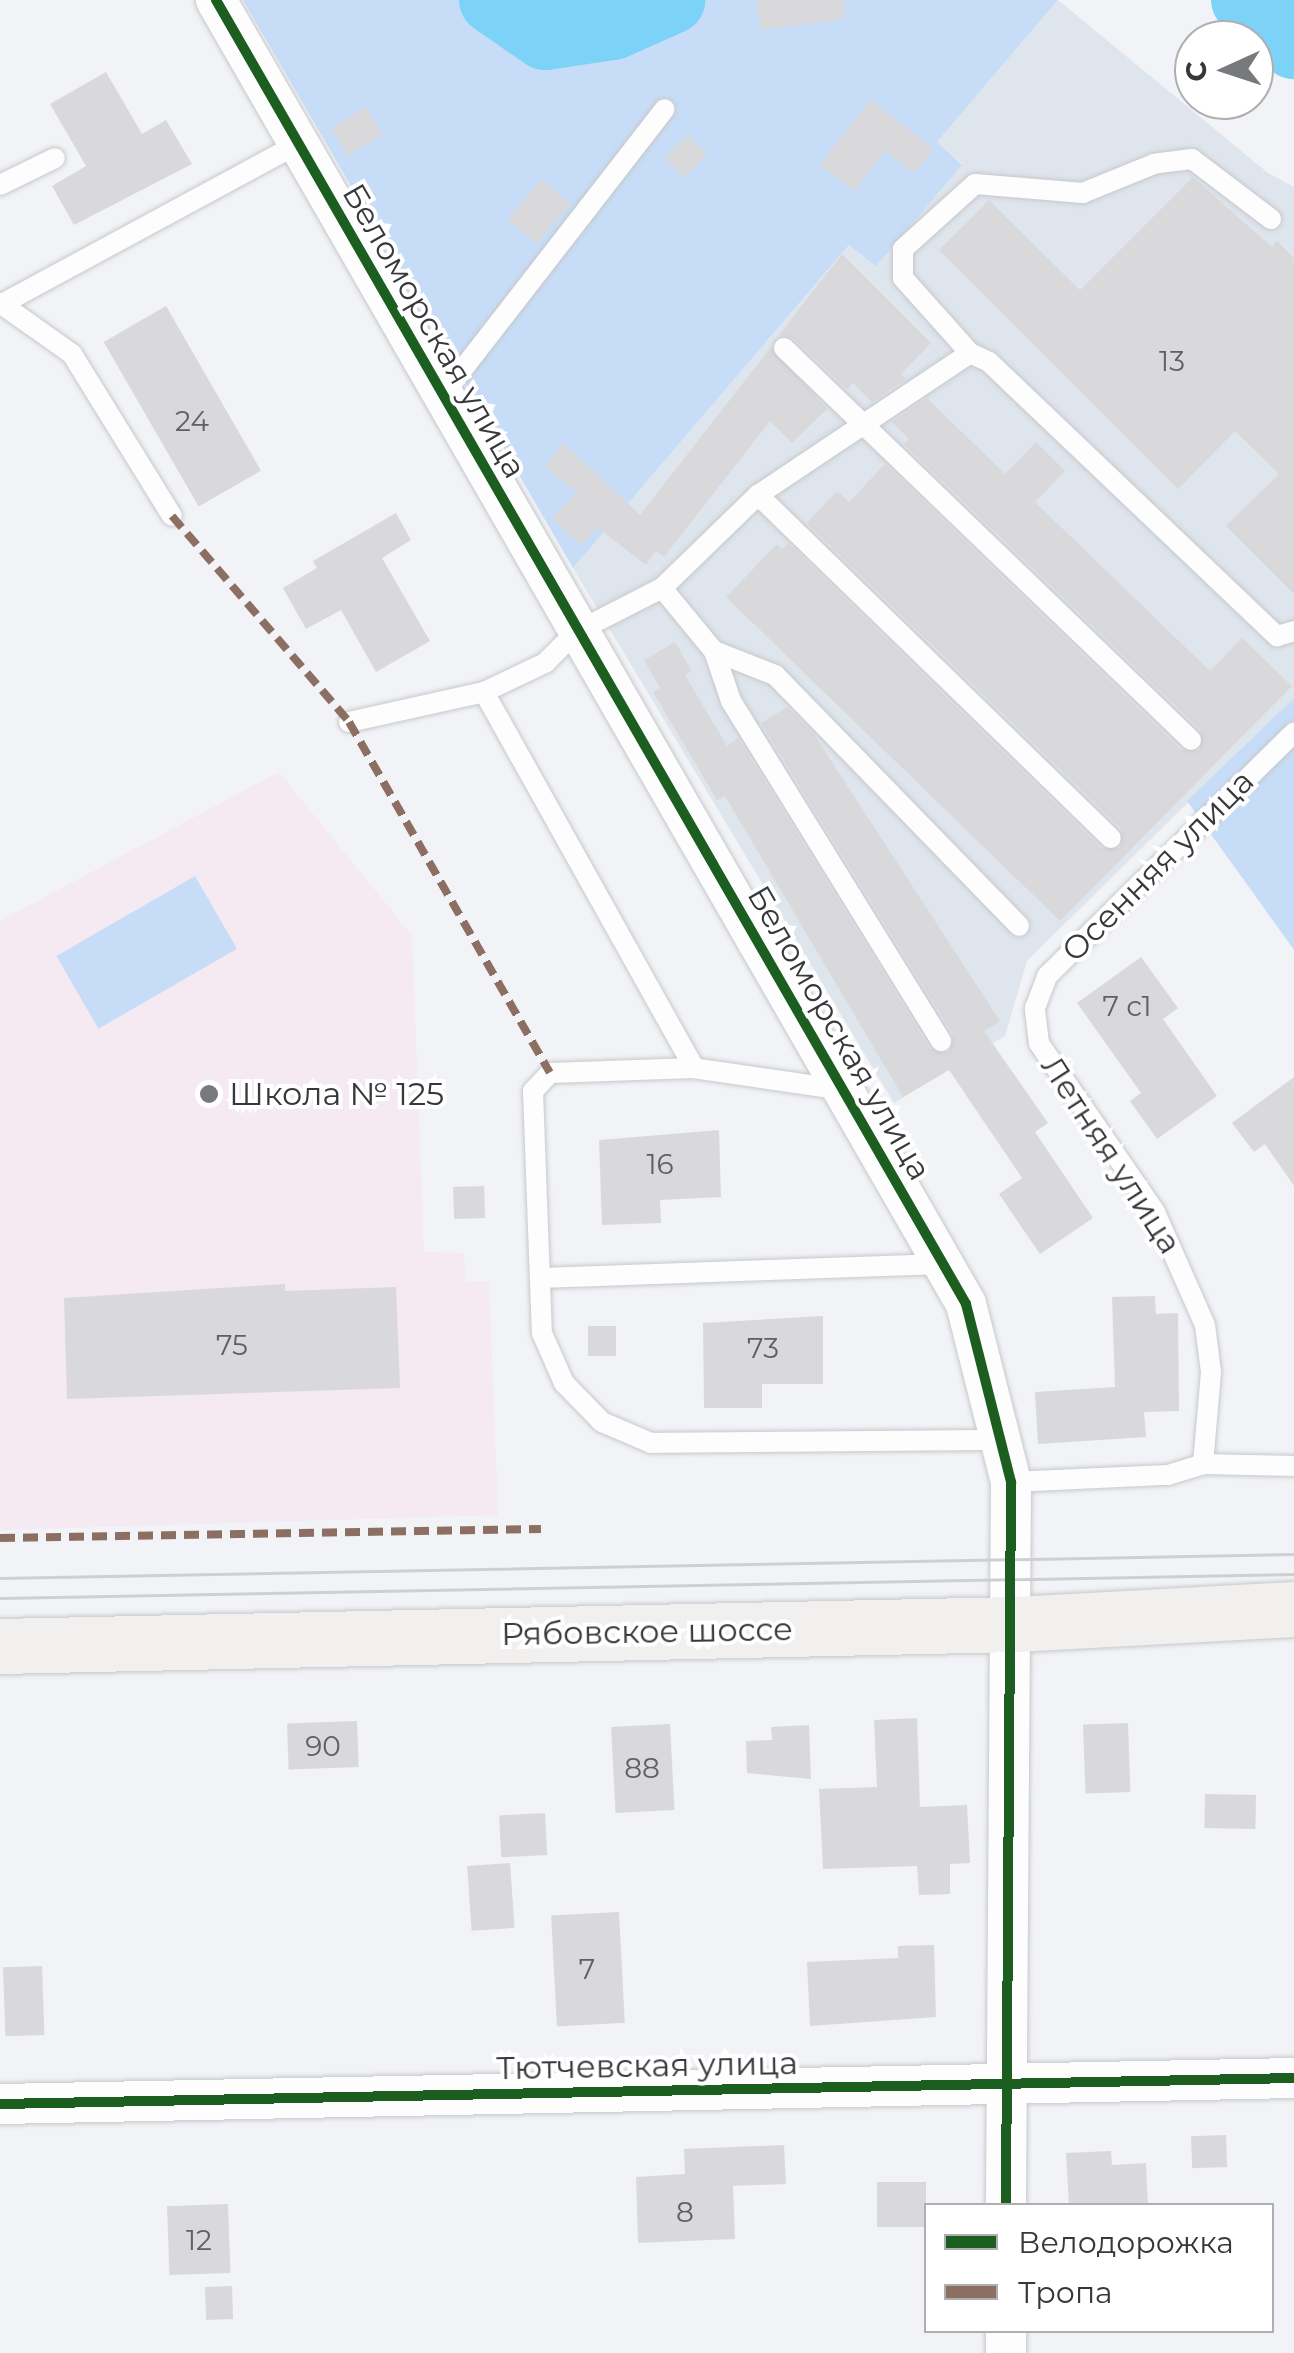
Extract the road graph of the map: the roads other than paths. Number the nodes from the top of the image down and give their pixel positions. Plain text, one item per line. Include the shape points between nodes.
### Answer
1 (216, 0) edge
2 (665, 109) dead end
3 (298, 144) junction
4 (55, 158) dead end
5 (0, 184) edge
6 (1272, 219) dead end
7 (0, 304) edge
8 (784, 348) dead end
9 (970, 353) junction
10 (442, 396) junction
11 (867, 427) junction
12 (758, 496) junction
13 (172, 516) dead end
14 (662, 588) junction
15 (1294, 631) edge
16 (576, 632) junction
17 (714, 651) junction
18 (484, 692) junction
19 (350, 722) dead end
20 (1294, 732) edge
21 (1191, 740) dead end
22 (1111, 838) dead end
23 (1019, 926) dead end
24 (1035, 1008) joint
25 (941, 1041) dead end
26 (694, 1068) junction
27 (845, 1090) junction
28 (943, 1264) junction
29 (540, 1278) junction
30 (1004, 1440) junction
31 (1203, 1464) junction
32 (1294, 1466) edge
33 (1012, 1482) junction
34 (1294, 1609) edge
35 (1014, 1624) junction
36 (0, 1646) edge
37 (1294, 2078) edge
38 (1006, 2084) junction
39 (0, 2104) edge
40 (1006, 2203) edge

1 - 3 street, Беломорская улица
2 - 10 lane
3 - 7 lane
3 - 10 street, Беломорская улица
4 - 5 lane
6 - 9 lane via 1192,159 1154,164 1082,193 976,184 903,249 903,278
7 - 13 lane via 72,354
8 - 11 lane
9 - 11 lane
9 - 15 lane via 989,362 1277,636
10 - 16 street, Беломорская улица
11 - 12 lane
11 - 21 lane
12 - 14 lane
12 - 22 lane
14 - 16 lane
14 - 17 lane
16 - 18 lane via 545,663
16 - 27 street, Беломорская улица
17 - 23 lane via 775,675
17 - 25 lane via 731,702
18 - 19 lane
18 - 26 lane
20 - 24 lane, Осенняя улица via 1046,976
24 - 31 lane, Летняя улица via 1039,1043 1155,1212 1205,1325 1211,1372
26 - 27 lane
26 - 29 lane via 550,1073 534,1091
27 - 28 street, Беломорская улица
28 - 29 lane
28 - 30 street, Беломорская улица via 966,1304
29 - 30 lane via 542,1333 564,1383 602,1422 651,1443
30 - 33 street, Беломорская улица
31 - 32 lane
31 - 33 lane via 1168,1475
33 - 35 street, Беломорская улица
34 - 35 main road, Рябовское шоссе
35 - 36 main road, Рябовское шоссе
35 - 38 street, Беломорская улица
37 - 38 street, Тютчевская улица
38 - 39 street, Тютчевская улица
38 - 40 street, Беломорская улица

